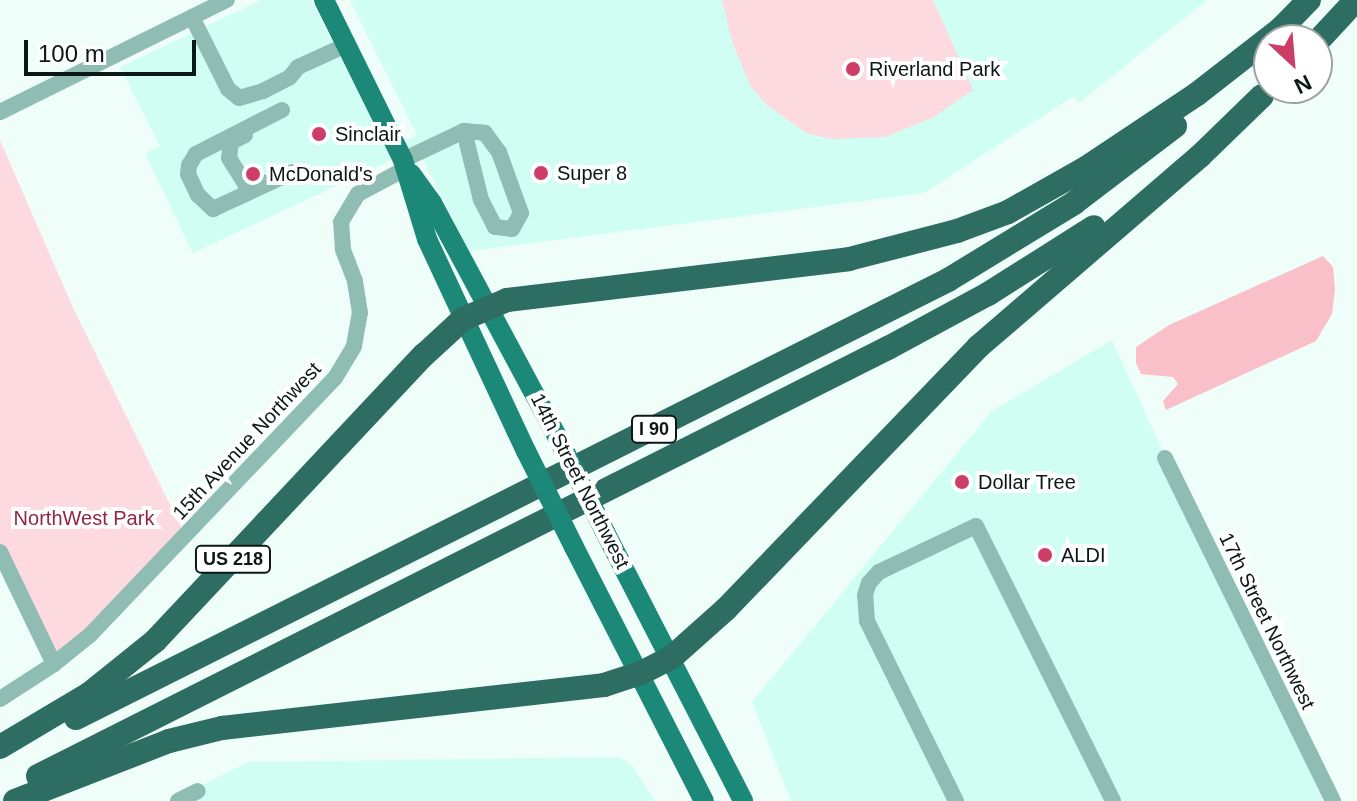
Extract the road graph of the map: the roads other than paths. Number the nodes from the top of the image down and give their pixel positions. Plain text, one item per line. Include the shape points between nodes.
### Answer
1 (226, 0) edge
2 (324, 0) edge
3 (1309, 0) edge
4 (1356, 0) edge
5 (192, 17) junction
6 (1286, 24) edge
7 (1333, 25) edge
8 (346, 45) junction
9 (1253, 52) edge
10 (1253, 55) edge
11 (1253, 102) edge
12 (1254, 104) edge
13 (0, 112) edge
14 (464, 131) junction
15 (405, 164) junction
16 (239, 178) joint
17 (488, 306) junction
18 (463, 319) junction
19 (1165, 458) dead end
20 (0, 552) edge
21 (671, 658) junction
22 (54, 664) junction
23 (641, 673) junction
24 (0, 699) edge
25 (0, 747) edge
26 (0, 756) edge
27 (198, 791) dead end
28 (0, 796) edge
29 (15, 801) edge
30 (178, 801) edge
31 (704, 801) edge
32 (743, 801) edge
33 (956, 801) edge
34 (1113, 801) edge
35 (1333, 801) edge

1 - 5 street
2 - 8 main road, 14th Street Northwest
3 - 6 highway, I 90
4 - 7 highway
5 - 8 street via 228,89 239,98 263,91 298,67
5 - 13 street
8 - 15 main road, 14th Street Northwest
9 - 17 highway via 1086,168 1020,206 957,231 849,259
10 - 26 highway, I 90 via 1167,133 1104,181 948,280
11 - 28 highway, I 90 via 1126,205 988,294
12 - 21 highway via 978,347 726,609
14 - 14 street via 485,133 499,152 521,213 512,229 495,227 481,200
14 - 15 street, 15th Avenue Northwest
15 - 17 main road, 14th Street Northwest
15 - 18 main road, 14th Street Northwest via 427,239
15 - 22 street, 15th Avenue Northwest via 358,194 341,222 360,313 354,346 335,378 122,603
16 - 16 street via 229,158 231,142 266,125 282,110 196,154 189,165 198,195 213,209 300,173 282,173 254,186
17 - 18 highway, US 218
17 - 21 main road, 14th Street Northwest, bridge
18 - 23 main road, 14th Street Northwest, bridge
18 - 25 highway, US 218 via 155,641 89,694
19 - 35 street, 17th Street Northwest
20 - 22 street
21 - 23 highway
21 - 32 main road, 14th Street Northwest
22 - 24 street, 15th Avenue Northwest
23 - 29 highway via 589,687 222,728 169,741
23 - 31 main road, 14th Street Northwest
27 - 30 street
33 - 34 street via 867,621 865,595 879,572 976,526

